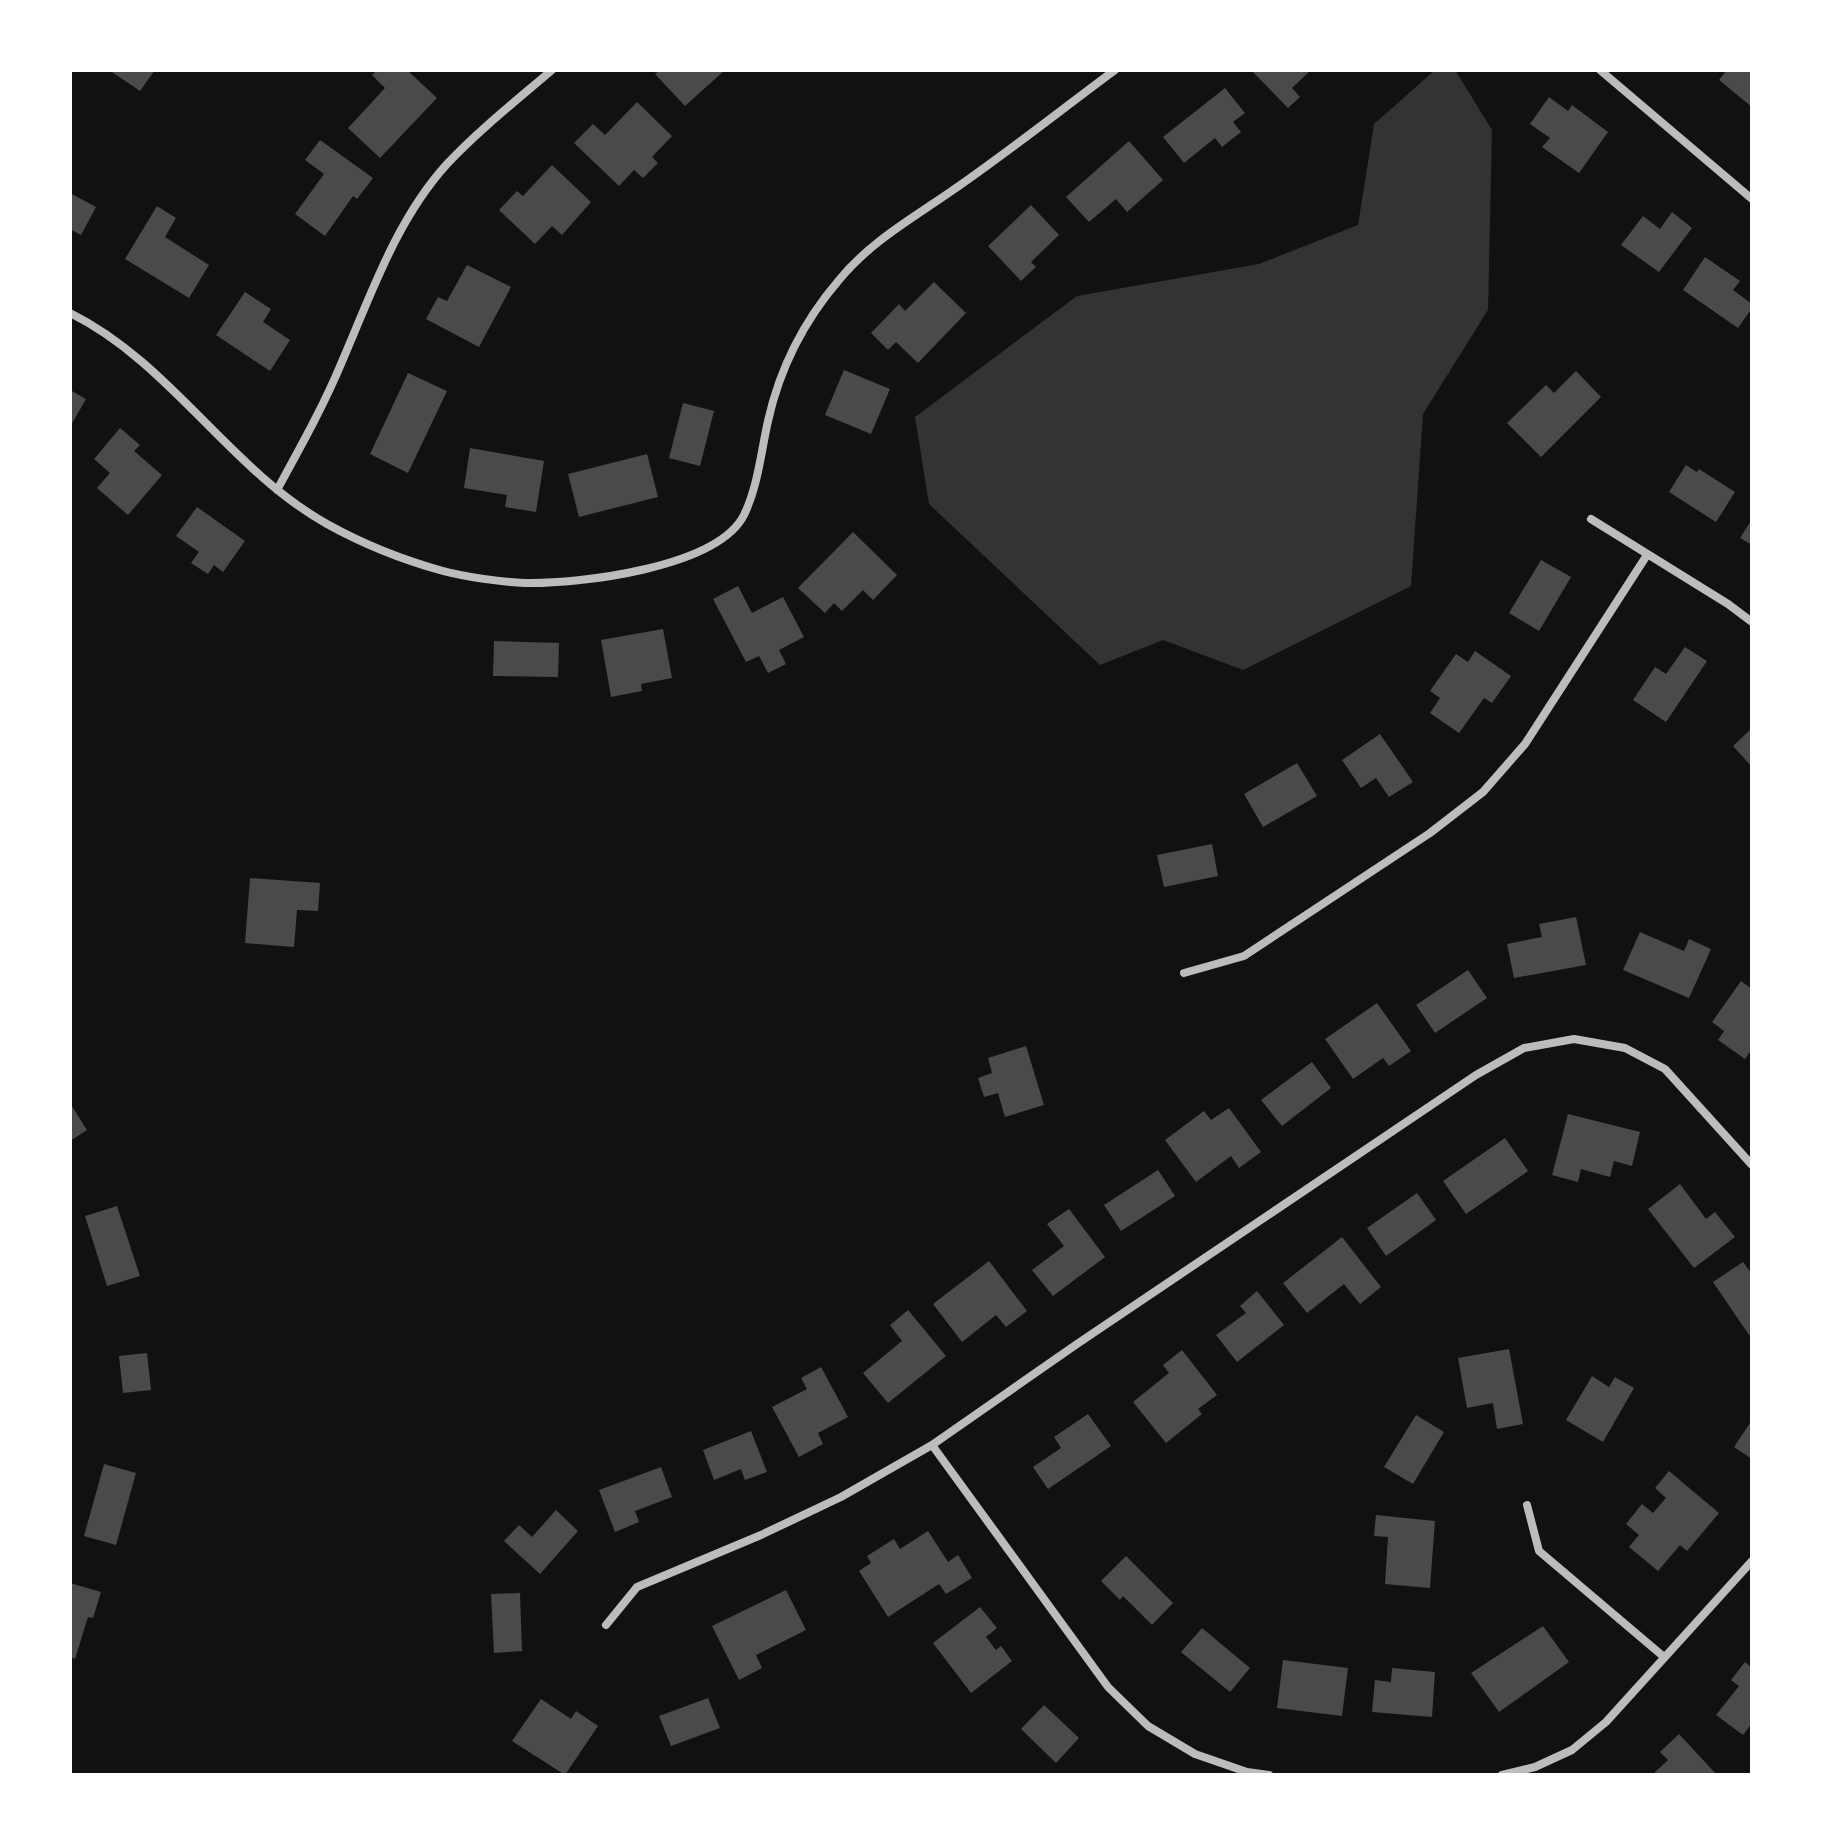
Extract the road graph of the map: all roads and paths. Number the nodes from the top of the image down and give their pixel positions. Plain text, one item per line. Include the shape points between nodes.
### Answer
1 (552, 70) edge
2 (1115, 70) edge
3 (1600, 70) edge
4 (1752, 199) edge
5 (70, 313) edge
6 (277, 490) junction
7 (1591, 519) dead end
8 (1647, 555) junction
9 (1752, 622) edge
10 (1184, 973) dead end
11 (1748, 1154) edge
12 (1752, 1165) edge
13 (932, 1445) junction
14 (1527, 1505) dead end
15 (1752, 1561) edge
16 (606, 1625) dead end
17 (1664, 1657) junction
18 (1269, 1775) edge
19 (1502, 1775) edge

1 - 6 street via 446,165 405,224
2 - 6 street via 886,234 839,278 802,329 779,376 756,483 742,518 714,545 673,563 525,583 445,572 383,551 325,523
3 - 4 street
5 - 6 street via 136,356
7 - 8 street
8 - 9 street
8 - 10 street via 1525,744 1483,792 1244,956
11 - 12 street
11 - 13 street via 1665,1069 1625,1048 1574,1039 1524,1048 1463,1084
13 - 16 street via 841,1497 637,1587
13 - 18 street via 1108,1687 1148,1726 1195,1754
14 - 17 street via 1539,1551
15 - 17 street
17 - 19 street via 1606,1722 1572,1750

